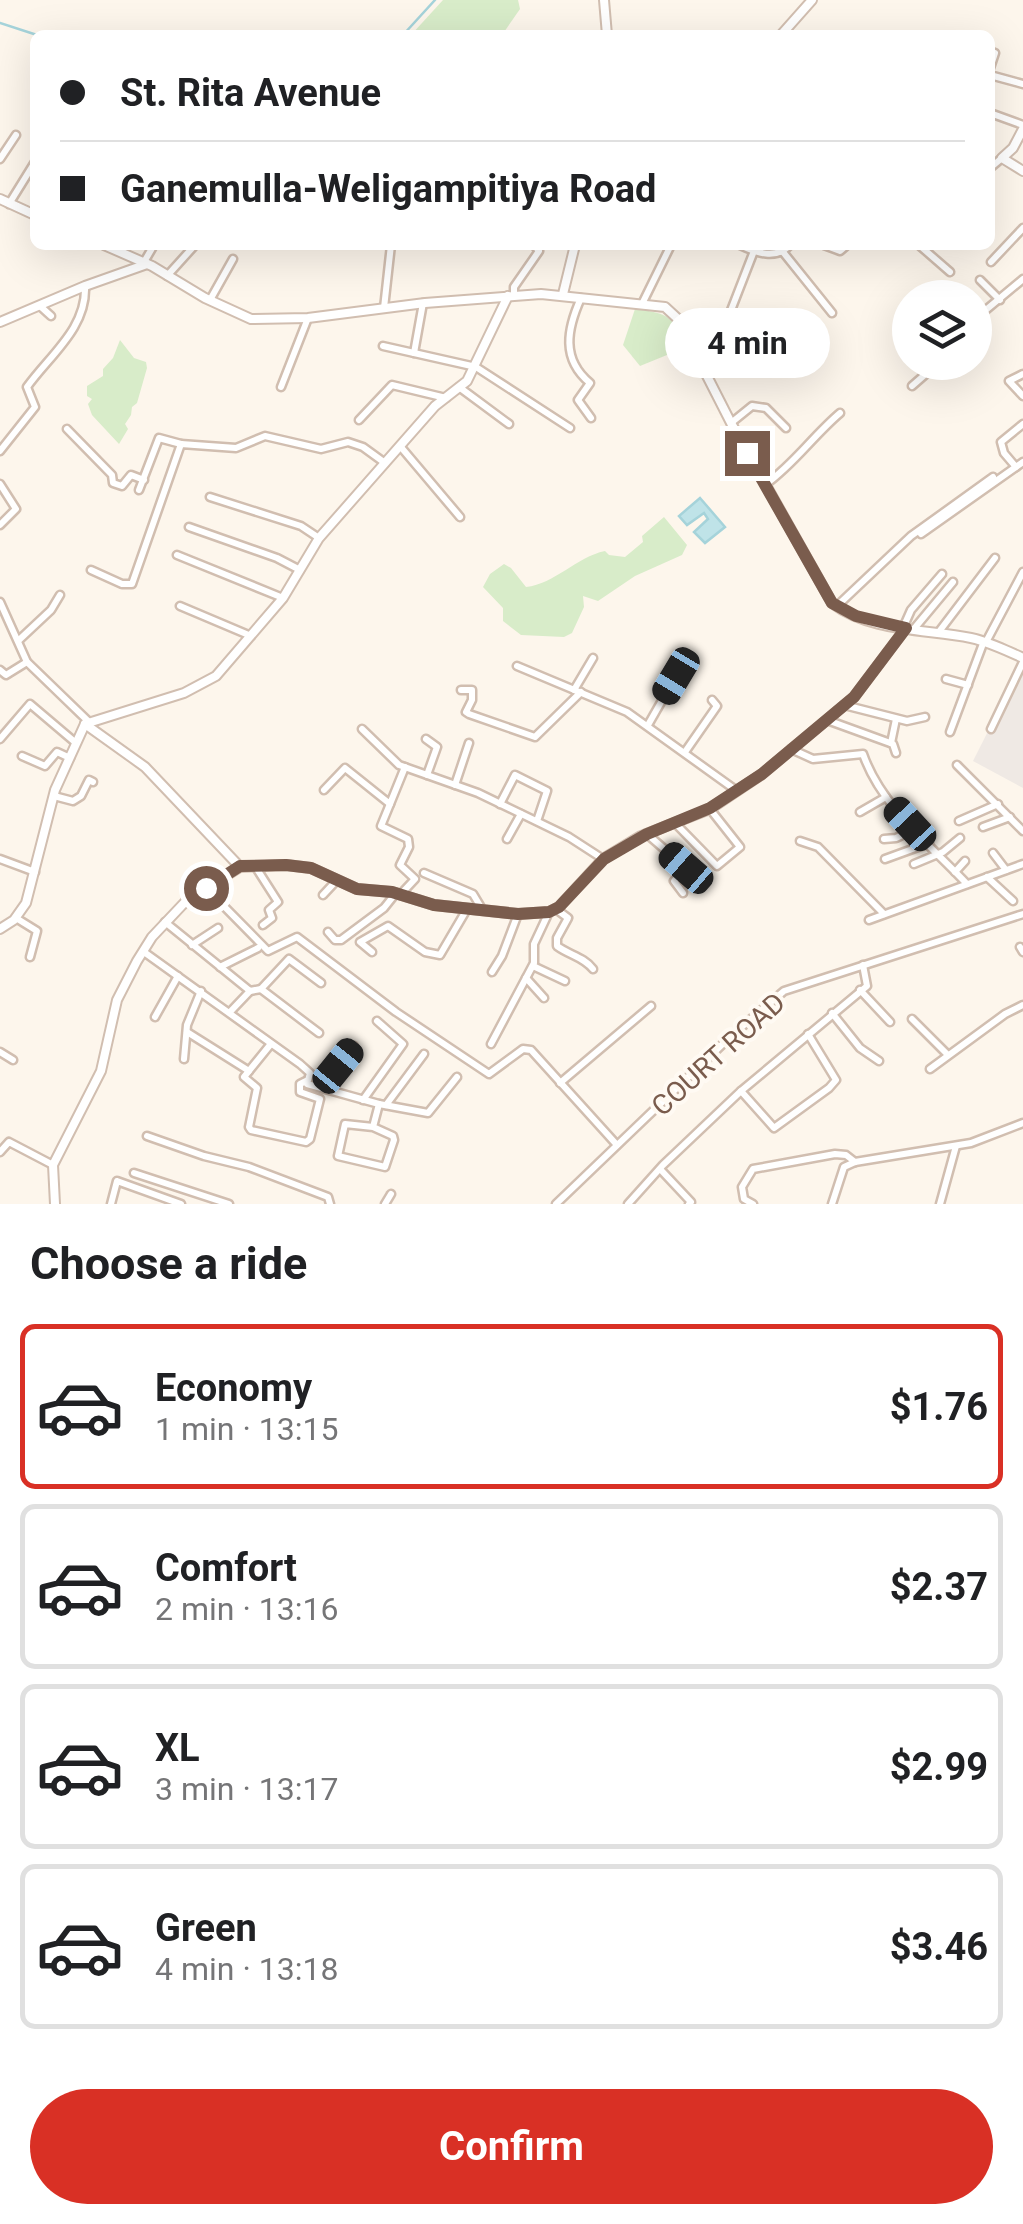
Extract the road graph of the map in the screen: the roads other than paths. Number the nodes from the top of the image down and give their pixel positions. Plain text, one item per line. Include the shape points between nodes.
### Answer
1 (604, 0) edge
2 (812, 0) edge
3 (607, 30) edge
4 (785, 30) edge
5 (995, 74) edge
6 (1023, 84) edge
7 (995, 114) edge
8 (1023, 127) edge
9 (16, 135) dead end
10 (1002, 158) junction
11 (0, 159) edge
12 (995, 164) edge
13 (30, 170) edge
14 (1023, 171) edge
15 (0, 199) edge
16 (10, 204) junction
17 (30, 213) edge
18 (1023, 228) edge
19 (118, 250) edge
20 (152, 250) edge
21 (191, 250) edge
22 (391, 250) edge
23 (539, 250) edge
24 (573, 250) edge
25 (669, 250) edge
26 (750, 250) edge
27 (925, 250) edge
28 (754, 252) junction
29 (783, 252) joint
30 (233, 259) dead end
31 (991, 262) dead end
32 (146, 263) junction
33 (950, 272) dead end
34 (168, 276) junction
35 (1023, 278) edge
36 (85, 286) junction
37 (992, 292) edge
38 (564, 294) junction
39 (511, 296) junction
40 (581, 298) junction
41 (210, 300) junction
42 (1000, 300) junction
43 (423, 304) junction
44 (642, 304) junction
45 (40, 306) junction
46 (992, 306) edge
47 (384, 310) junction
48 (832, 314) dead end
49 (52, 316) dead end
50 (308, 318) junction
51 (0, 322) edge
52 (686, 334) junction
53 (384, 346) dead end
54 (414, 353) junction
55 (476, 367) junction
56 (1023, 374) edge
57 (919, 380) edge
58 (281, 386) dead end
59 (912, 386) dead end
60 (459, 388) junction
61 (1023, 396) edge
62 (446, 398) junction
63 (840, 413) dead end
64 (591, 418) dead end
65 (359, 420) dead end
66 (731, 423) junction
67 (509, 424) dead end
68 (1023, 424) edge
69 (570, 428) dead end
70 (786, 428) dead end
71 (66, 429) dead end
72 (181, 444) junction
73 (400, 446) junction
74 (0, 451) edge
75 (385, 463) junction
76 (1020, 465) edge
77 (992, 477) dead end
78 (144, 480) junction
79 (0, 484) edge
80 (766, 484) junction
81 (140, 490) dead end
82 (210, 498) dead end
83 (460, 517) dead end
84 (0, 525) edge
85 (188, 527) dead end
86 (921, 534) dead end
87 (319, 538) junction
88 (177, 556) dead end
89 (995, 558) dead end
90 (91, 570) dead end
91 (300, 570) junction
92 (1023, 572) edge
93 (942, 574) dead end
94 (952, 582) dead end
95 (60, 595) dead end
96 (283, 598) junction
97 (0, 602) edge
98 (180, 606) dead end
99 (837, 606) junction
100 (907, 629) junction
101 (938, 634) junction
102 (252, 636) junction
103 (18, 640) junction
104 (985, 642) junction
105 (593, 658) dead end
106 (1023, 660) edge
107 (27, 662) junction
108 (517, 666) dead end
109 (3, 672) edge
110 (676, 676) dead end
111 (946, 679) dead end
112 (0, 683) edge
113 (968, 685) junction
114 (461, 690) dead end
115 (577, 691) junction
116 (712, 700) dead end
117 (843, 705) junction
118 (925, 718) dead end
119 (896, 719) junction
120 (826, 720) junction
121 (87, 723) junction
122 (648, 725) junction
123 (362, 729) dead end
124 (991, 729) dead end
125 (950, 732) dead end
126 (0, 738) edge
127 (426, 739) dead end
128 (469, 742) dead end
129 (76, 743) junction
130 (891, 743) junction
131 (791, 749) junction
132 (684, 752) junction
133 (896, 752) dead end
134 (22, 756) dead end
135 (70, 758) junction
136 (957, 765) dead end
137 (405, 767) junction
138 (427, 775) junction
139 (94, 782) dead end
140 (455, 785) junction
141 (324, 790) dead end
142 (738, 791) junction
143 (54, 796) junction
144 (886, 797) junction
145 (390, 804) junction
146 (500, 804) junction
147 (998, 804) junction
148 (710, 808) junction
149 (860, 812) dead end
150 (521, 814) junction
151 (1010, 817) junction
152 (537, 820) junction
153 (958, 821) dead end
154 (674, 823) junction
155 (982, 827) dead end
156 (1022, 828) edge
157 (916, 829) junction
158 (647, 834) junction
159 (960, 838) dead end
160 (507, 839) dead end
161 (884, 840) dead end
162 (800, 841) dead end
163 (928, 843) junction
164 (938, 854) junction
165 (993, 854) dead end
166 (0, 859) edge
167 (604, 859) junction
168 (884, 860) dead end
169 (965, 861) dead end
170 (914, 864) dead end
171 (1023, 864) edge
172 (254, 865) junction
173 (240, 866) junction
174 (686, 868) junction
175 (1006, 870) junction
176 (34, 872) junction
177 (955, 872) junction
178 (424, 874) dead end
179 (987, 877) junction
180 (336, 880) junction
181 (701, 881) dead end
182 (967, 884) junction
183 (206, 888) junction
184 (683, 893) dead end
185 (398, 894) junction
186 (323, 896) dead end
187 (1012, 900) dead end
188 (467, 908) junction
189 (482, 909) junction
190 (553, 911) junction
191 (518, 914) junction
192 (884, 914) junction
193 (1023, 914) edge
194 (16, 918) junction
195 (869, 920) dead end
196 (166, 922) junction
197 (262, 925) dead end
198 (0, 928) edge
199 (218, 928) dead end
200 (328, 932) dead end
201 (192, 945) junction
202 (258, 948) dead end
203 (144, 952) junction
204 (372, 952) dead end
205 (30, 956) dead end
206 (863, 965) junction
207 (533, 966) junction
208 (220, 967) junction
209 (593, 968) dead end
210 (492, 972) dead end
211 (178, 976) junction
212 (526, 978) junction
213 (565, 981) dead end
214 (321, 982) dead end
215 (261, 989) junction
216 (860, 990) junction
217 (201, 991) junction
218 (250, 992) junction
219 (544, 998) dead end
220 (651, 1006) dead end
221 (1023, 1006) edge
222 (230, 1013) junction
223 (832, 1013) junction
224 (155, 1017) dead end
225 (912, 1019) dead end
226 (377, 1021) dead end
227 (890, 1022) dead end
228 (187, 1032) junction
229 (319, 1033) dead end
230 (808, 1034) junction
231 (270, 1044) junction
232 (491, 1044) dead end
233 (354, 1046) dead end
234 (0, 1052) edge
235 (424, 1054) dead end
236 (948, 1054) junction
237 (184, 1059) dead end
238 (13, 1060) dead end
239 (878, 1061) dead end
240 (930, 1069) dead end
241 (249, 1071) junction
242 (457, 1077) dead end
243 (308, 1079) junction
244 (560, 1084) junction
245 (322, 1086) junction
246 (738, 1094) junction
247 (362, 1100) junction
248 (382, 1105) junction
249 (1023, 1123) edge
250 (372, 1127) junction
251 (147, 1136) dead end
252 (617, 1145) junction
253 (956, 1146) junction
254 (0, 1152) edge
255 (854, 1162) junction
256 (54, 1165) junction
257 (660, 1169) junction
258 (134, 1173) dead end
259 (391, 1194) dead end
260 (691, 1203) edge
261 (55, 1204) edge
262 (111, 1204) edge
263 (181, 1204) edge
264 (229, 1204) edge
265 (330, 1204) edge
266 (385, 1204) edge
267 (556, 1204) edge
268 (628, 1204) edge
269 (753, 1204) edge
270 (832, 1204) edge
271 (940, 1204) edge

1 - 3 street
2 - 4 street
5 - 6 street
7 - 8 street
8 - 10 street
9 - 11 street
10 - 12 street
10 - 14 street
13 - 16 street
15 - 16 street
16 - 17 street
18 - 31 street
19 - 32 street
20 - 32 street
21 - 34 street
22 - 47 street
23 - 39 street
24 - 38 street
25 - 44 street
26 - 28 street
27 - 33 street
28 - 29 street
28 - 52 street via 728,318
29 - 48 street
30 - 41 street
32 - 34 street
32 - 36 street
34 - 41 street
35 - 42 street
36 - 45 street
36 - 74 street via 75,328 27,387 35,407
37 - 42 street
38 - 39 street
38 - 40 street
39 - 43 street
39 - 55 street
40 - 44 street
40 - 64 street via 568,340 570,358 590,383 578,400
41 - 50 street via 251,320
42 - 46 street
43 - 47 street
43 - 54 street
44 - 52 street via 665,306
45 - 49 street
45 - 51 street
47 - 50 street
50 - 58 street
52 - 66 street
53 - 54 street
54 - 55 street
55 - 60 street
55 - 69 street
56 - 61 street via 1009,380
57 - 59 street
60 - 62 street
60 - 67 street
62 - 65 street via 392,386
62 - 73 street
63 - 80 street
66 - 70 street via 752,406 766,408
66 - 80 street
68 - 76 street via 1001,442
71 - 78 street via 112,474 114,484 122,486 131,475
72 - 75 street via 236,448 265,436 321,449 348,442
72 - 78 street via 159,438
72 - 90 street via 132,584
73 - 75 street
73 - 83 street
75 - 87 street
76 - 86 street
77 - 99 street via 911,536
78 - 81 street
79 - 84 street via 16,511
80 - 99 street
82 - 87 street via 301,526
85 - 91 street
87 - 91 street
88 - 96 street
89 - 101 street
91 - 96 street
92 - 104 street
93 - 100 street via 911,610
94 - 100 street
95 - 103 street
96 - 102 street
97 - 103 street
98 - 102 street
99 - 100 street
100 - 101 street
100 - 117 street
101 - 104 street
102 - 121 street via 200,685
103 - 107 street
104 - 106 street
104 - 113 street
105 - 115 street
106 - 124 street
107 - 109 street
107 - 121 street
108 - 115 street
109 - 112 street
110 - 122 street
111 - 113 street
113 - 125 street
114 - 115 street via 472,690 469,714 535,737
115 - 122 street
116 - 132 street via 718,706
117 - 119 street
117 - 120 street
118 - 119 street
119 - 130 street
120 - 130 street
120 - 131 street
121 - 129 street
121 - 173 street via 145,767
122 - 132 street
123 - 137 street
126 - 129 street via 30,704
127 - 138 street via 437,747
128 - 140 street
129 - 135 street
130 - 133 street
131 - 142 street
131 - 144 street via 813,759 863,754
132 - 142 street
134 - 135 street via 45,766 57,752
135 - 143 street
136 - 147 street
137 - 138 street
137 - 145 street
138 - 140 street
139 - 143 street via 73,801
140 - 146 street
141 - 145 street via 345,768
142 - 148 street
143 - 176 street
144 - 149 street
144 - 157 street
145 - 185 street via 381,826 408,839 400,865 415,879
146 - 150 street
146 - 152 street via 516,775 528,780 547,791
147 - 151 street
147 - 153 street
148 - 154 street
148 - 154 street via 740,847 717,866
150 - 152 street
150 - 160 street
151 - 155 street
151 - 156 street
152 - 167 street
154 - 158 street
157 - 161 street
157 - 163 street
158 - 167 street
158 - 174 street
159 - 164 street
162 - 192 street via 818,848
163 - 164 street
163 - 168 street
164 - 170 street
164 - 177 street
165 - 175 street
166 - 176 street
167 - 190 street
169 - 177 street
171 - 175 street
172 - 173 street
172 - 180 street via 311,868
172 - 197 street via 278,902
173 - 183 street
174 - 181 street
174 - 184 street via 674,881
175 - 179 street
176 - 194 street
177 - 182 street
178 - 189 street via 464,888
179 - 182 street
179 - 187 street
180 - 185 street
180 - 186 street
182 - 192 street
183 - 196 street
183 - 244 street via 268,951 298,937 489,1074 528,1048
185 - 188 street
185 - 200 street via 340,940
188 - 189 street
188 - 204 street via 440,955 388,926 360,942
189 - 191 street
190 - 191 street
190 - 207 street via 534,944
190 - 209 street via 568,918 557,946
191 - 210 street
192 - 195 street
193 - 206 street, COURT ROAD
194 - 198 street
194 - 205 street via 37,931
196 - 201 street
196 - 203 street
199 - 201 street
201 - 208 street
202 - 208 street
203 - 211 street
203 - 256 street via 117,1000 101,1071
206 - 216 street via 868,980
206 - 252 street, COURT ROAD via 784,991
207 - 212 street
207 - 213 street
208 - 218 street
211 - 217 street
211 - 224 street
212 - 219 street
212 - 232 street
214 - 215 street via 289,959
215 - 218 street
215 - 229 street
216 - 223 street
216 - 227 street
217 - 222 street
217 - 228 street
218 - 222 street
220 - 244 street
221 - 236 street
222 - 231 street
223 - 230 street
223 - 239 street
225 - 236 street
226 - 247 street via 403,1044
228 - 237 street
228 - 241 street
230 - 246 street
230 - 246 street via 836,1080 828,1088 774,1128
231 - 241 street
231 - 243 street via 310,1073
233 - 245 street
234 - 238 street
235 - 248 street
236 - 240 street
241 - 243 street via 244,1077 257,1088 249,1127 306,1142 320,1099 300,1092
242 - 248 street via 428,1113
243 - 245 street via 310,1086
244 - 252 street
245 - 247 street
246 - 257 street
247 - 248 street
248 - 250 street
249 - 253 street
250 - 250 street via 393,1136 385,1167 338,1156 345,1124
251 - 265 street via 276,1177
252 - 267 street, COURT ROAD
253 - 255 street
253 - 271 street
254 - 256 street via 10,1142
255 - 269 street via 835,1154 753,1169 742,1187
255 - 270 street via 844,1167
256 - 261 street
257 - 260 street
257 - 268 street
258 - 264 street
259 - 266 street
262 - 263 street via 117,1181

